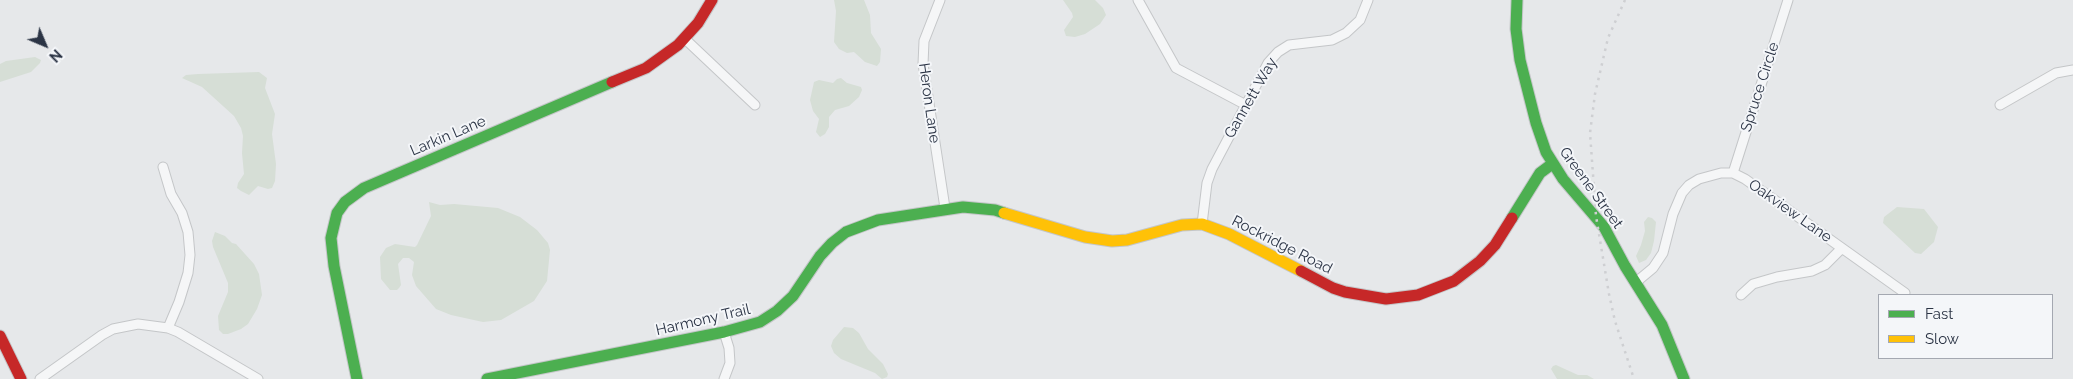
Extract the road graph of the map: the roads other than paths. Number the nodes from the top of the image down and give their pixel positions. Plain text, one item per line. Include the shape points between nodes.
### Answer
1 (712, 0) edge
2 (940, 0) edge
3 (1138, 0) edge
4 (1368, 0) edge
5 (1517, 0) edge
6 (1788, 0) edge
7 (684, 38) junction
8 (2073, 70) edge
9 (755, 105) dead end
10 (1246, 105) junction
11 (2000, 105) dead end
12 (1552, 164) junction
13 (163, 168) dead end
14 (1733, 173) junction
15 (945, 208) junction
16 (1202, 224) junction
17 (1842, 248) junction
18 (1635, 283) junction
19 (1905, 294) dead end
20 (1741, 295) dead end
21 (168, 328) junction
22 (724, 332) junction
23 (0, 336) edge
24 (21, 379) edge
25 (40, 379) edge
26 (258, 379) edge
27 (357, 379) edge
28 (487, 379) edge
29 (724, 379) edge
30 (1684, 379) edge

1 - 7 street, Larkin Lane
2 - 15 street, Heron Lane via 924,41 923,64
3 - 10 street via 1176,68
4 - 10 street, Gannett Way via 1360,20 1340,37 1289,45 1278,52 1268,63
5 - 12 street, Greene Street via 1520,60 1536,123
6 - 14 street, Spruce Circle
7 - 9 street
7 - 27 street, Larkin Lane via 646,68 364,188 345,202 333,224 332,238 334,266
8 - 11 street via 2049,76
10 - 16 street, Gannett Way via 1212,168
12 - 16 street, Rockridge Road via 1540,173 1495,244 1472,268 1438,289 1401,298 1371,298 1339,290
12 - 18 street, Greene Street via 1601,222
13 - 21 street via 188,232 190,255 188,273
14 - 17 street, Oakview Lane
14 - 18 street, Oakview Lane via 1710,175 1689,185 1674,209 1663,253 1653,268
15 - 16 street, Rockridge Road via 963,206 995,210 1112,242
15 - 22 street, Harmony Trail via 878,220 846,232 832,243 793,296 777,311 760,322
17 - 19 street, Oakview Lane
17 - 20 street via 1825,265 1753,284
18 - 30 street, Greene Street via 1665,331
21 - 25 street via 138,324 113,329
21 - 26 street
22 - 28 street, Harmony Trail
22 - 29 street via 730,363
23 - 24 street

